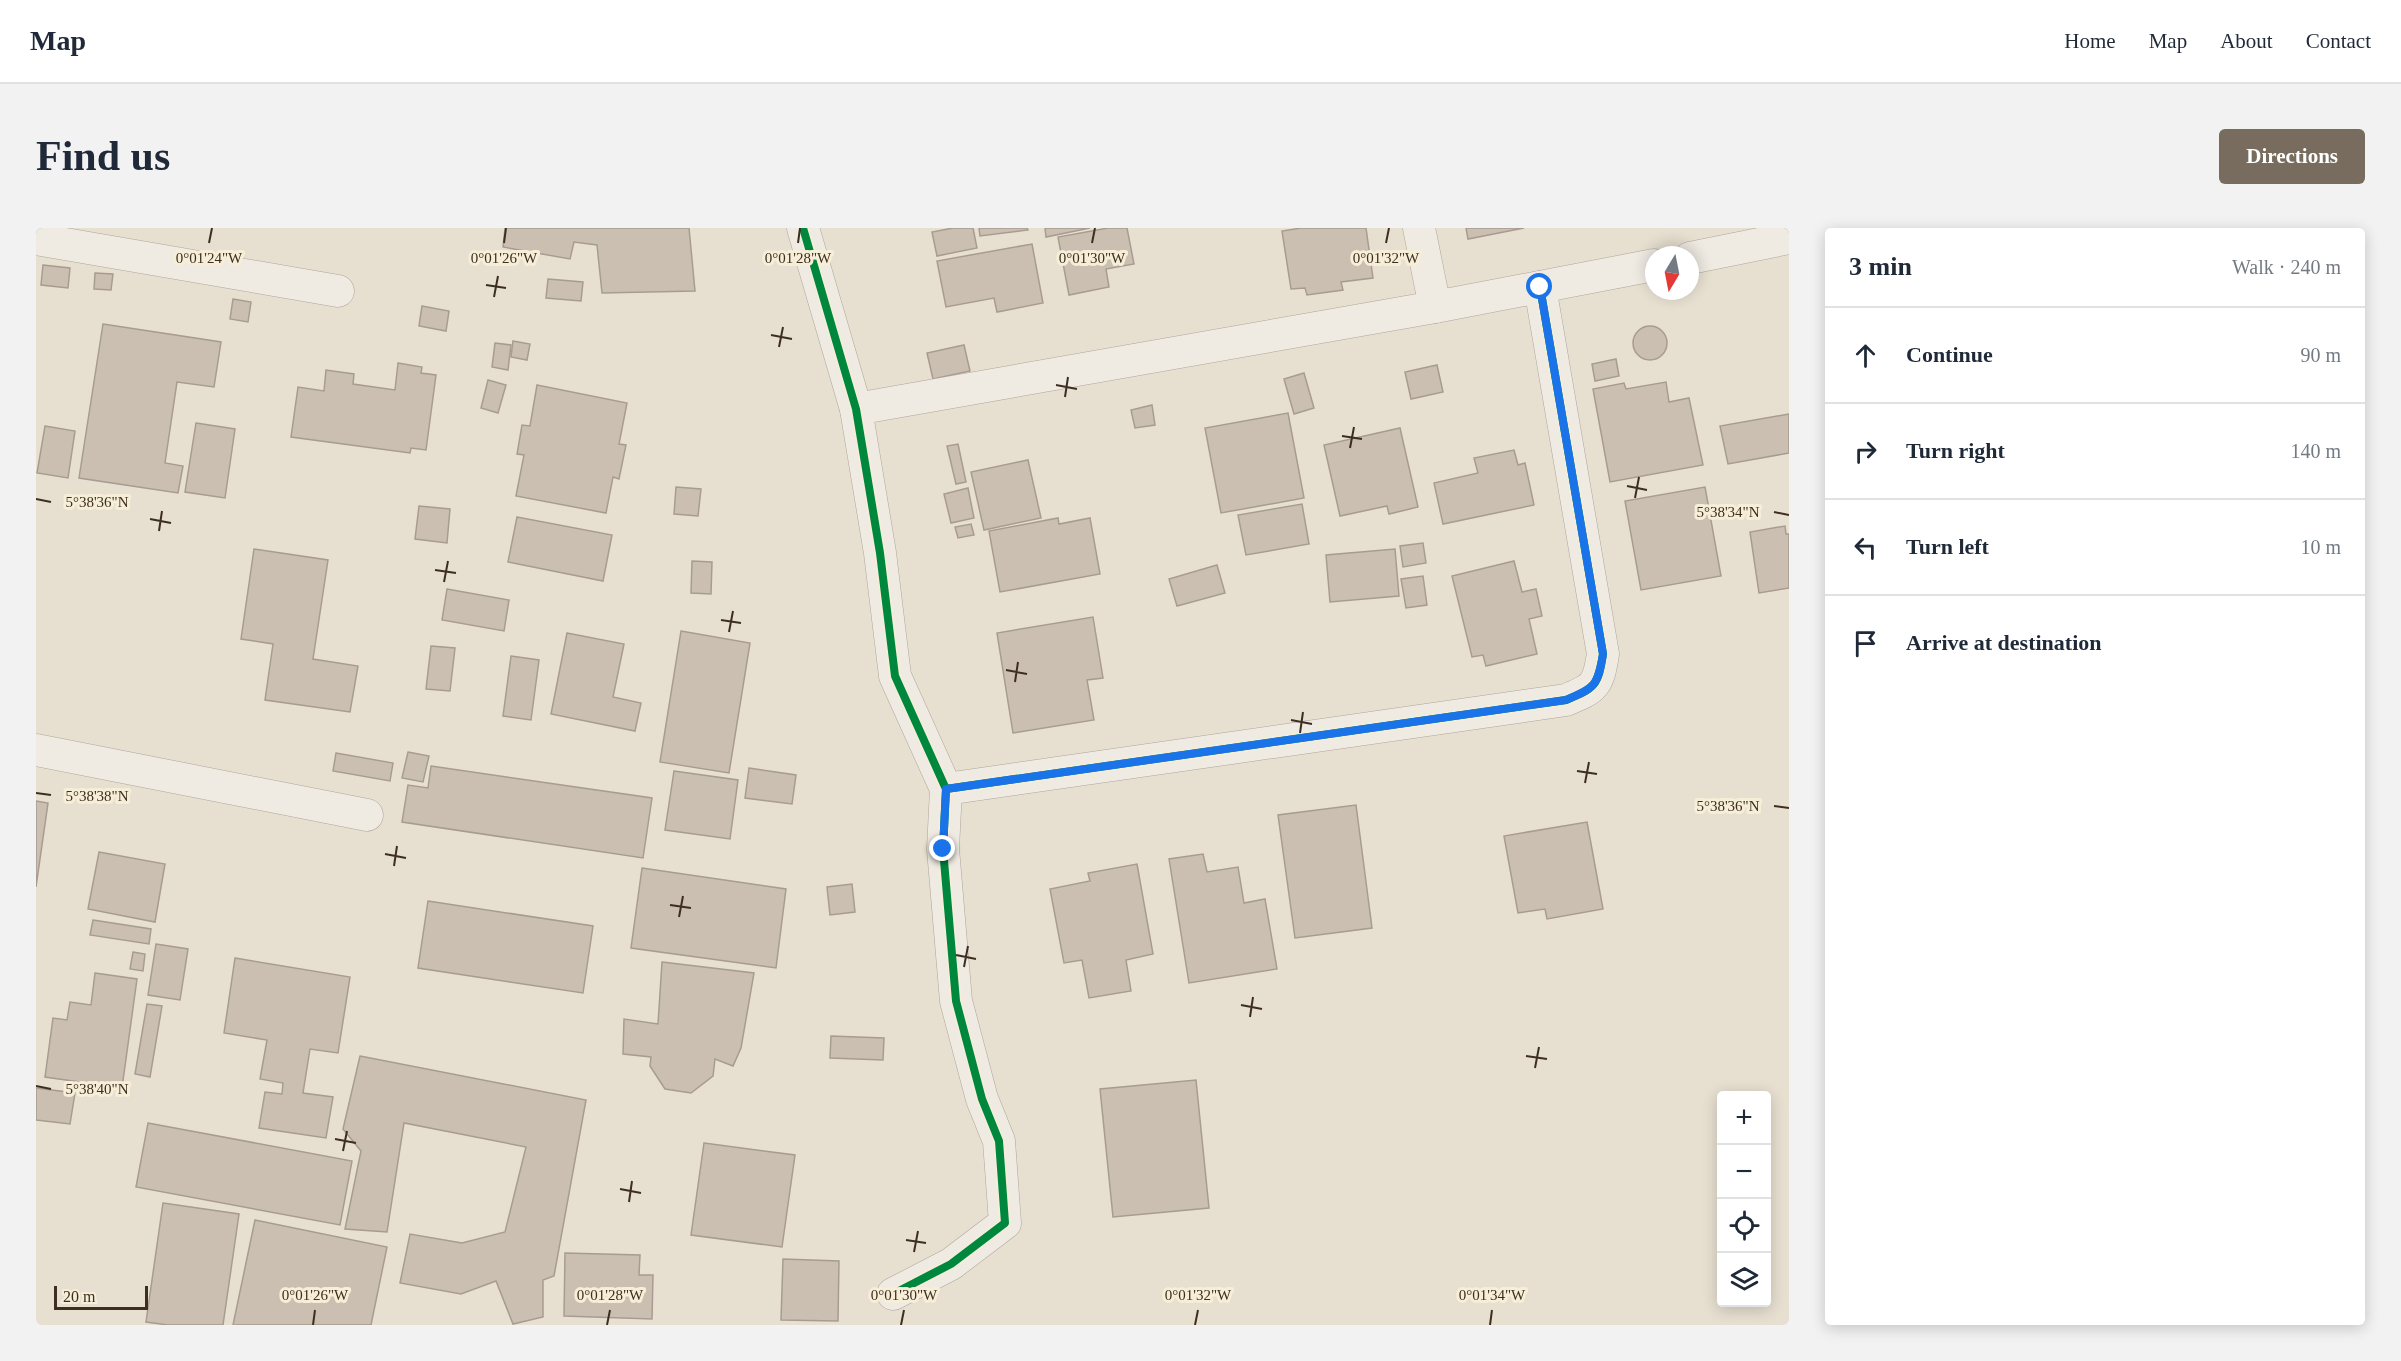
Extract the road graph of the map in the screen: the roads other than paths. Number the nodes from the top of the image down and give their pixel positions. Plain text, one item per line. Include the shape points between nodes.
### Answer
1 (803, 228) edge
2 (1419, 228) edge
3 (1789, 238) edge
4 (36, 239) edge
5 (1699, 256) edge
6 (1645, 267) edge
7 (1540, 287) junction
8 (338, 291) dead end
9 (1435, 308) junction
10 (856, 409) junction
11 (36, 750) edge
12 (946, 789) junction
13 (367, 815) dead end
14 (893, 1294) dead end

1 - 10 street
2 - 9 street
3 - 5 street
4 - 8 street
6 - 7 street
7 - 9 street
7 - 12 street via 1603,654 1600,675 1589,691 1554,702
9 - 10 street
10 - 12 street via 895,676
11 - 13 street
12 - 14 street via 943,849 956,1001 982,1099 999,1141 1005,1223 951,1264

